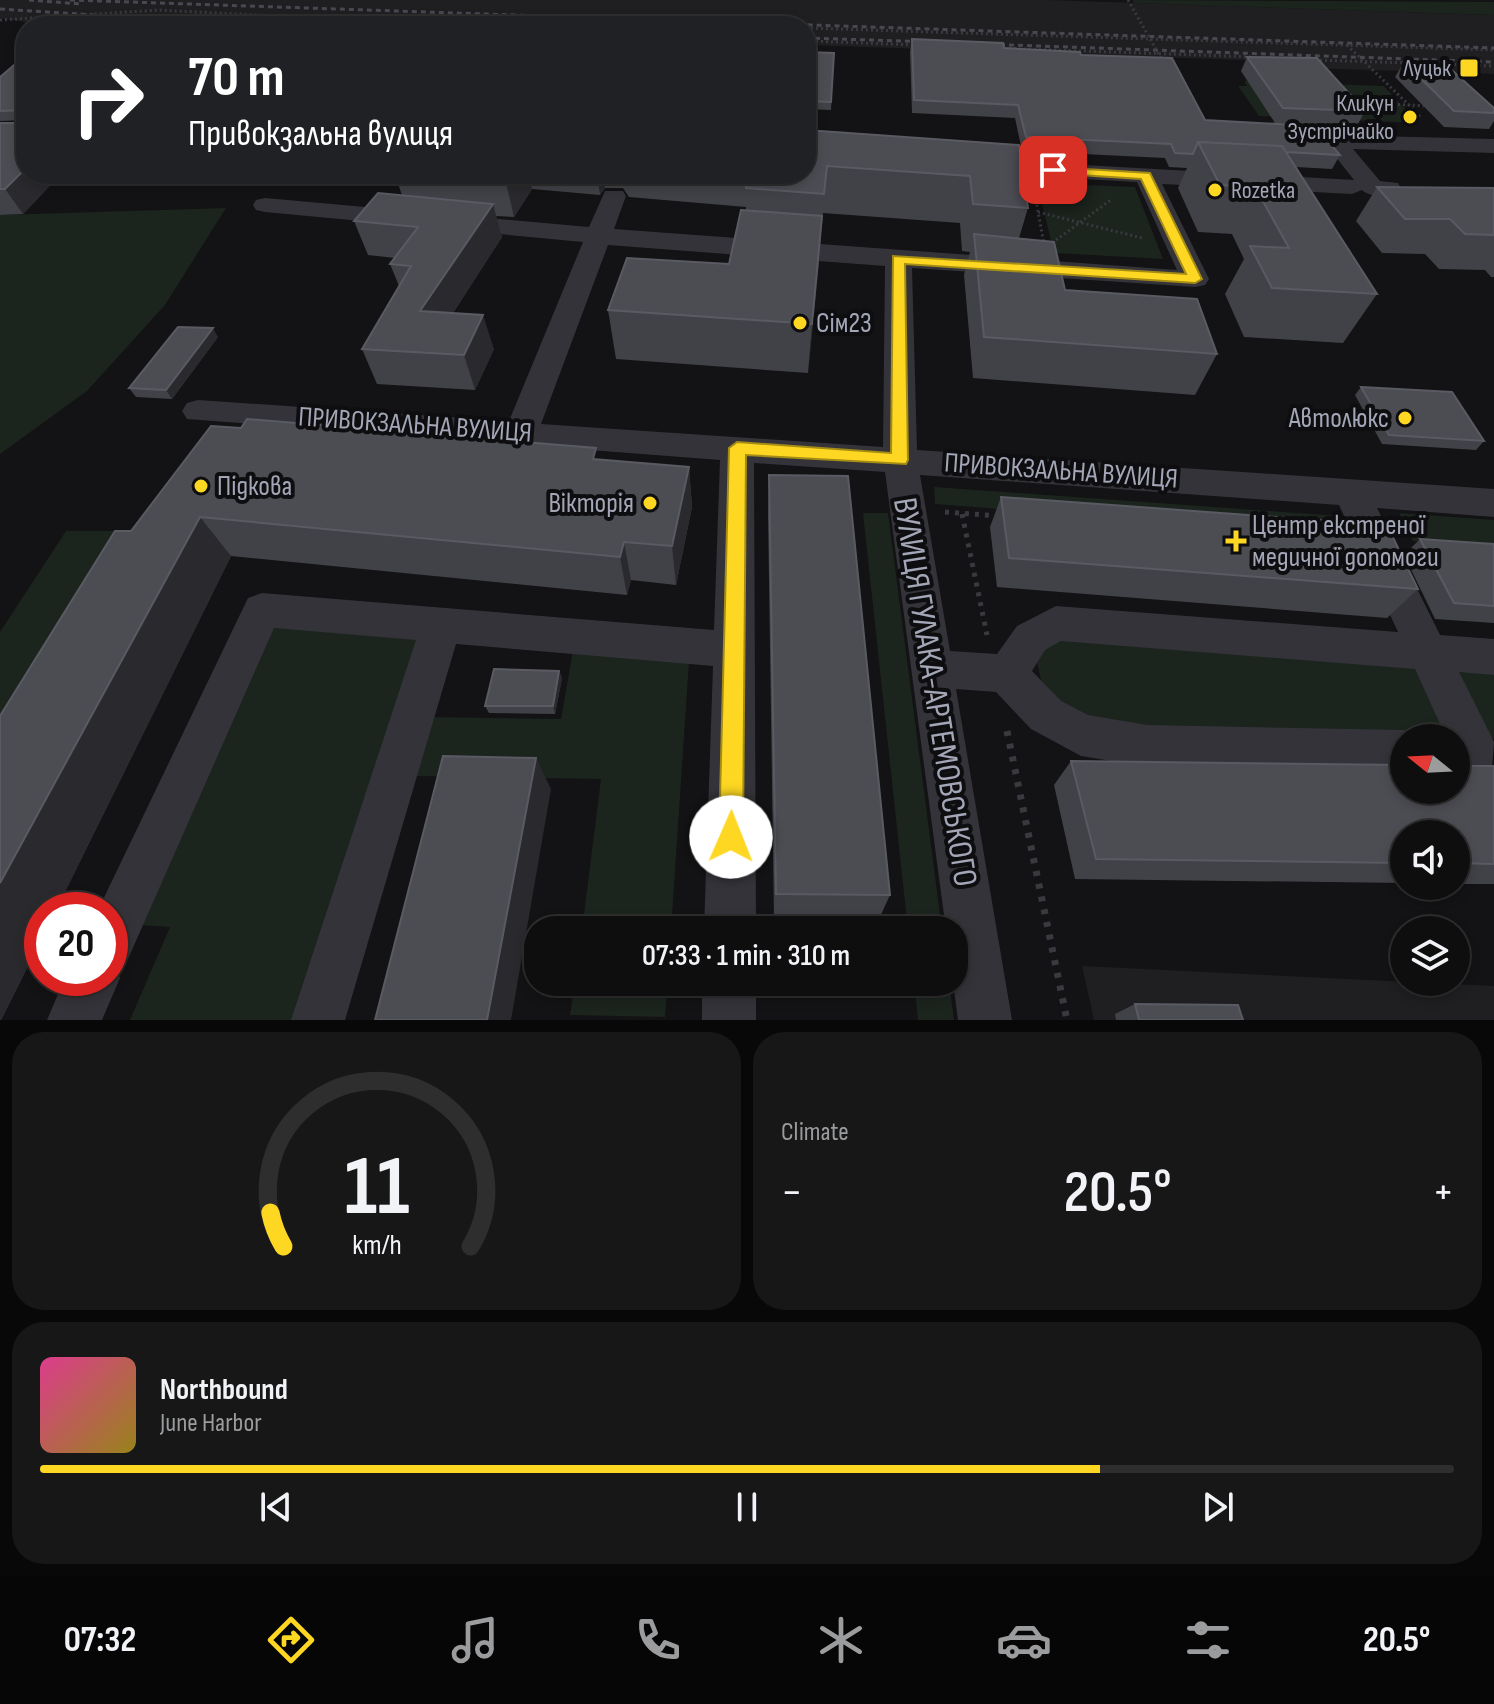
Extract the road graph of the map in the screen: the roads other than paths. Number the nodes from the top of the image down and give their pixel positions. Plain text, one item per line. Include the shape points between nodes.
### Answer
1 (1494, 146) edge
2 (945, 165) edge
3 (1146, 175) junction
4 (1352, 187) dead end
5 (1417, 189) edge
6 (614, 196) dead end
7 (265, 205) dead end
8 (597, 236) junction
9 (898, 259) junction
10 (198, 411) dead end
11 (521, 432) junction
12 (737, 448) junction
13 (900, 460) junction
14 (1351, 492) junction
15 (1494, 503) edge
16 (441, 625) junction
17 (734, 650) junction
18 (1426, 652) junction
19 (1494, 657) edge
20 (932, 668) junction
21 (1001, 673) junction
22 (1462, 724) edge
23 (1390, 751) edge
24 (128, 902) edge
25 (730, 916) edge
26 (85, 996) edge
27 (729, 996) edge
28 (74, 1020) edge
29 (318, 1020) edge
30 (729, 1020) edge
31 (985, 1020) edge

1 - 5 street via 1335,142 1373,188
2 - 3 street
3 - 4 street
3 - 9 street via 1195,279
6 - 8 street
7 - 8 street
8 - 9 street
8 - 11 street
9 - 13 street, ВУЛИЦЯ ГУЛАКА-АРТЕМОВСЬКОГО
10 - 11 street, ПРИВОКЗАЛЬНА ВУЛИЦЯ
11 - 12 street, ПРИВОКЗАЛЬНА ВУЛИЦЯ
12 - 13 street, ПРИВОКЗАЛЬНА ВУЛИЦЯ
12 - 17 street
13 - 14 street, ПРИВОКЗАЛЬНА ВУЛИЦЯ
13 - 20 street, ВУЛИЦЯ ГУЛАКА-АРТЕМОВСЬКОГО
14 - 15 street, ПРИВОКЗАЛЬНА ВУЛИЦЯ
14 - 18 street
16 - 17 street
16 - 24 street via 262,610
16 - 29 street
17 - 25 street
18 - 19 street
18 - 21 street via 1056,623 1031,638
18 - 22 street
20 - 21 street
20 - 31 street, ВУЛИЦЯ ГУЛАКА-АРТЕМОВСЬКОГО
21 - 23 street via 1046,715 1081,735 1147,746
26 - 28 street
27 - 30 street

